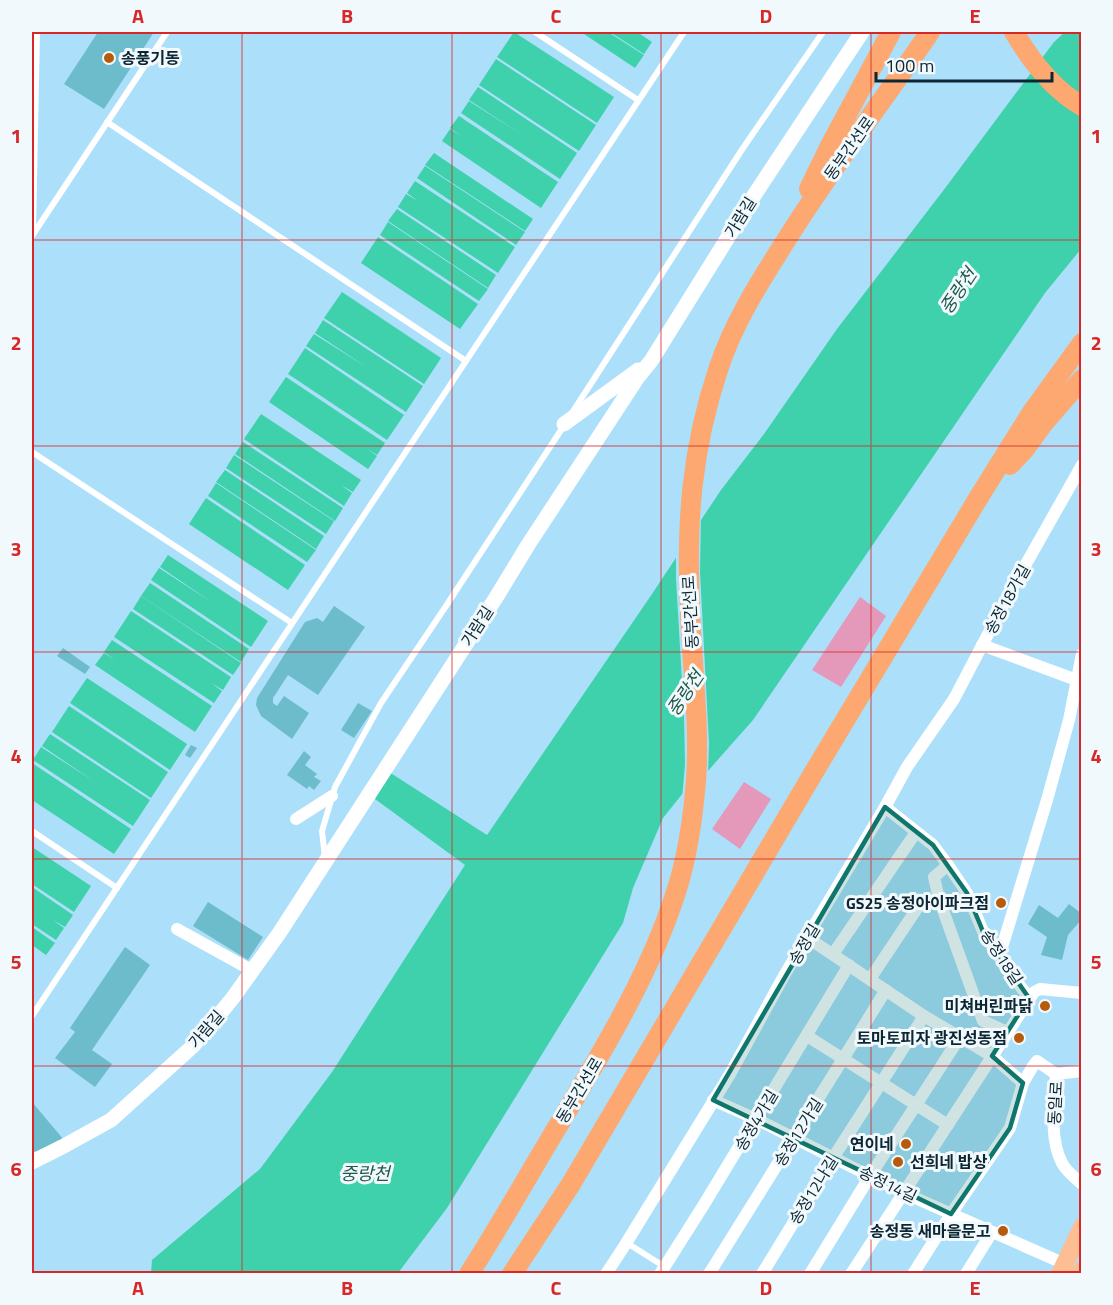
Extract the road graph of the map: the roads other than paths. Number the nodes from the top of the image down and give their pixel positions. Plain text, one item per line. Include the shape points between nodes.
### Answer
1 (37, 32) edge
2 (167, 32) edge
3 (535, 32) edge
4 (684, 32) edge
5 (823, 32) edge
6 (862, 32) edge
7 (891, 32) edge
8 (930, 32) edge
9 (1014, 32) edge
10 (638, 100) junction
11 (1082, 106) edge
12 (107, 122) junction
13 (32, 235) edge
14 (776, 256) junction
15 (1082, 343) edge
16 (466, 361) junction
17 (651, 361) junction
18 (1082, 379) edge
19 (564, 424) junction
20 (32, 452) edge
21 (1082, 465) edge
22 (978, 497) junction
23 (292, 623) junction
24 (982, 645) junction
25 (1082, 654) edge
26 (1079, 681) edge
27 (332, 796) junction
28 (885, 807) junction
29 (296, 819) dead end
30 (32, 831) edge
31 (916, 832) junction
32 (326, 861) junction
33 (948, 865) junction
34 (117, 888) junction
35 (939, 899) junction
36 (177, 929) dead end
37 (808, 938) junction
38 (833, 954) junction
39 (999, 957) junction
40 (849, 965) junction
41 (253, 970) junction
42 (870, 979) junction
43 (886, 990) junction
44 (1082, 993) edge
45 (1029, 998) junction
46 (32, 1016) edge
47 (924, 1016) junction
48 (1007, 1032) junction
49 (807, 1036) junction
50 (960, 1037) junction
51 (992, 1056) junction
52 (844, 1059) junction
53 (1082, 1071) edge
54 (1056, 1074) junction
55 (881, 1082) junction
56 (1023, 1083) junction
57 (713, 1100) junction
58 (916, 1104) junction
59 (756, 1119) junction
60 (948, 1125) junction
61 (794, 1138) junction
62 (833, 1158) junction
63 (32, 1162) edge
64 (870, 1176) junction
65 (1082, 1184) edge
66 (904, 1193) junction
67 (951, 1214) junction
68 (1082, 1227) edge
69 (992, 1232) junction
70 (626, 1243) junction
71 (662, 1270) edge
72 (1072, 1270) edge
73 (469, 1274) edge
74 (512, 1274) edge
75 (606, 1274) edge
76 (676, 1274) edge
77 (709, 1274) edge
78 (762, 1274) edge
79 (810, 1274) edge
80 (851, 1274) edge
81 (913, 1274) edge
82 (966, 1274) edge

1 - 13 lane
2 - 12 lane
3 - 10 lane
4 - 10 lane
5 - 19 lane
6 - 17 street, 가람길
7 - 14 highway
8 - 14 highway, 동부간선로
9 - 11 highway via 1047,78
10 - 16 lane
12 - 13 lane
12 - 16 lane
14 - 73 highway, 동부간선로 via 735,327 697,448 688,564 696,777 691,829 678,887 634,994
15 - 22 highway
16 - 23 lane
17 - 19 street
17 - 32 street, 가람길
18 - 22 highway via 1024,450
19 - 27 lane via 381,703
20 - 23 lane
21 - 24 street, 송정18가길
22 - 74 highway via 571,1184
23 - 34 lane
24 - 26 street, 송정18가길
24 - 28 street, 송정길 via 954,699
25 - 26 street
26 - 39 street
27 - 29 street
27 - 32 lane via 322,831
28 - 31 street, 송정18길
28 - 37 street, 송정길
30 - 34 lane
31 - 33 street, 송정18길 via 933,845
31 - 38 street
32 - 41 street, 가람길
33 - 35 street via 934,877
33 - 39 street, 송정18길 via 967,893 984,934
34 - 46 lane
35 - 42 street via 918,907
35 - 48 street via 983,1021
36 - 41 street
37 - 38 street
37 - 57 street, 송정길
38 - 40 street
39 - 45 street, 송정18길
40 - 42 street
40 - 49 street, 송정4가길
41 - 63 street, 가람길 via 193,1046 111,1120
42 - 43 street
43 - 47 street
43 - 52 street, 송정12가길
44 - 45 street via 1040,990
45 - 48 street
47 - 50 street
47 - 55 street, 송정12나길
48 - 51 street
49 - 52 street
49 - 59 street, 송정4가길
50 - 51 street
50 - 58 street
51 - 56 street
51 - 60 street
52 - 55 street
52 - 61 street, 송정12가길
53 - 54 street, 동일로
54 - 56 street via 1037,1061
54 - 65 street, 동일로 via 1053,1130 1059,1157
55 - 58 street
55 - 62 street, 송정12나길
56 - 67 street via 1010,1128
57 - 59 street, 송정14길
57 - 70 street, 송정길
58 - 60 street
58 - 64 street
59 - 61 street, 송정14길
59 - 71 street, 송정4가길
60 - 66 street
61 - 62 street, 송정14길
61 - 77 street, 송정12가길
62 - 64 street, 송정14길
62 - 78 street, 송정12나길
64 - 66 street, 송정14길
64 - 79 street
66 - 67 street, 송정14길
66 - 80 street
67 - 69 street, 송정14길
67 - 81 street
68 - 72 main road
69 - 72 street, 송정14길
69 - 82 street
70 - 71 lane
70 - 75 street, 송정길
71 - 76 street

